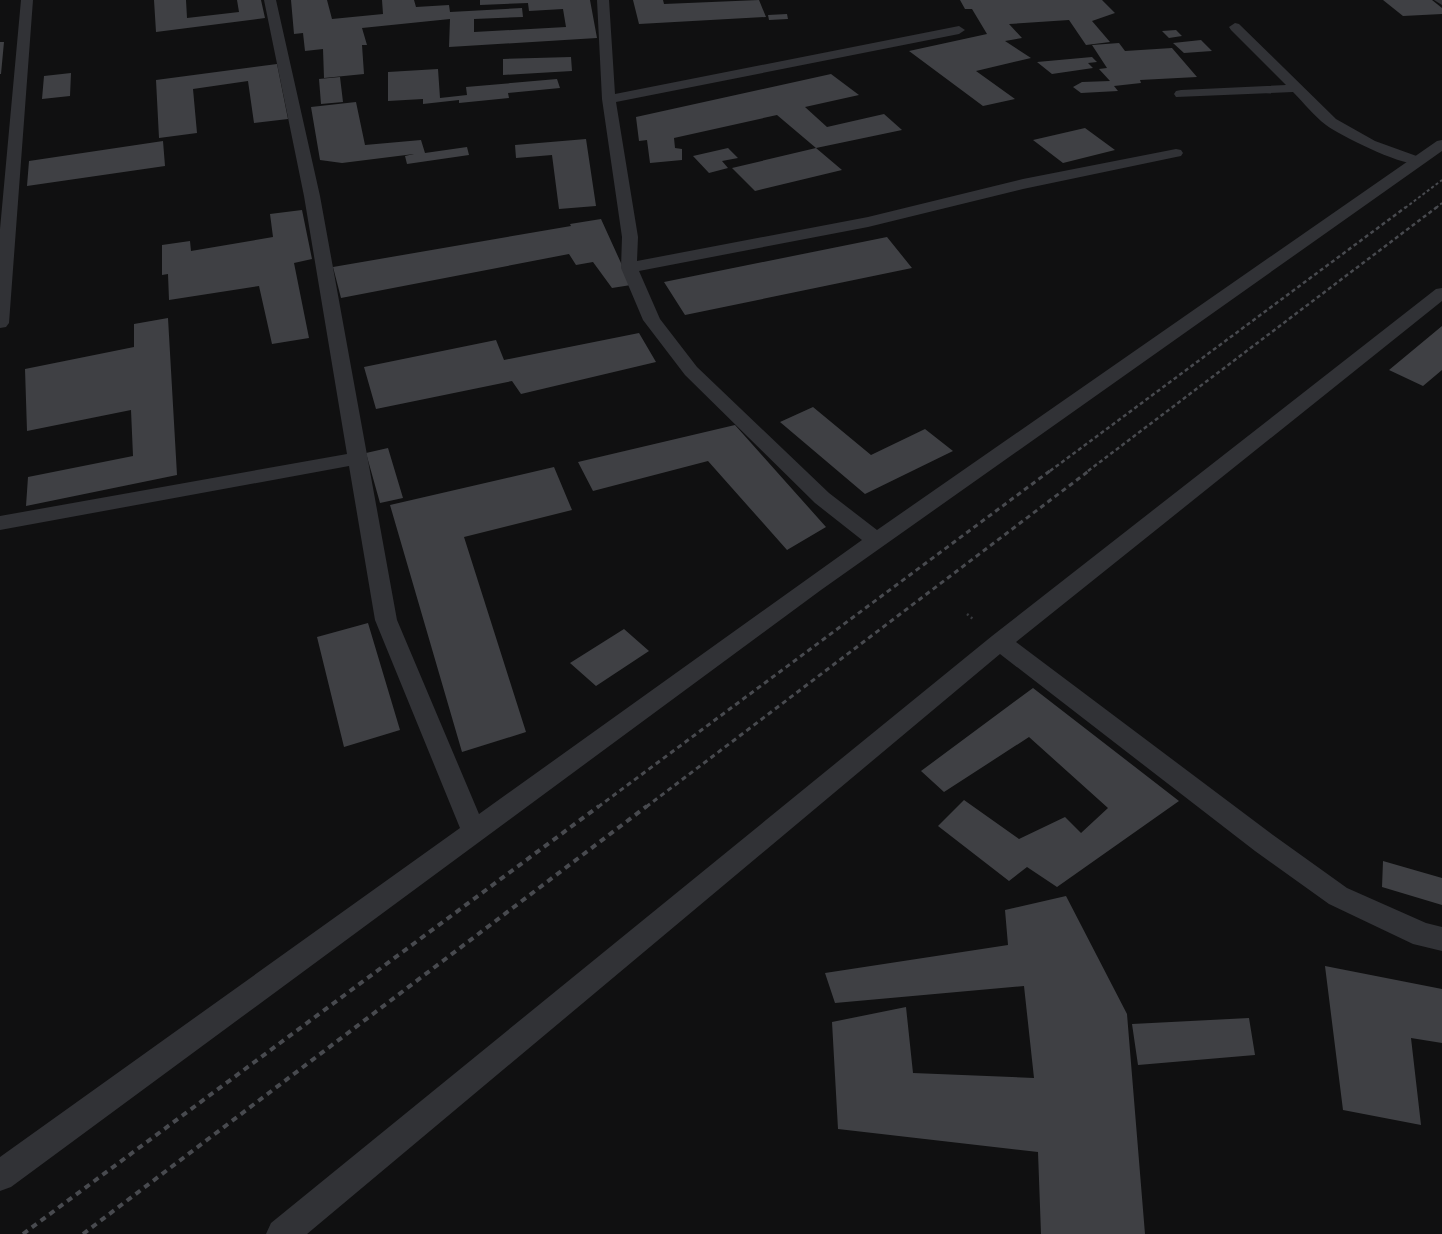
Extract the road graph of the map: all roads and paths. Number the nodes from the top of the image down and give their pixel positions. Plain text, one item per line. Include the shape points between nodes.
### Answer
1 (27, 0) edge
2 (270, 0) edge
3 (602, 0) edge
4 (1235, 27) dead end
5 (958, 30) dead end
6 (1297, 88) junction
7 (1182, 94) dead end
8 (609, 99) junction
9 (1442, 144) edge
10 (1176, 154) dead end
11 (1417, 161) junction
12 (629, 268) junction
13 (1442, 293) edge
14 (0, 323) edge
15 (357, 458) junction
16 (0, 523) edge
17 (876, 540) junction
18 (1000, 642) junction
19 (474, 832) junction
20 (1442, 939) edge
21 (0, 1176) edge
22 (282, 1234) edge

1 - 14 street
2 - 15 street via 312,196
3 - 8 street
4 - 6 street
5 - 8 street
6 - 7 street
6 - 11 street via 1331,122 1370,144
8 - 12 street via 630,237
9 - 11 street
10 - 12 street via 1023,184 868,222
11 - 17 street
12 - 17 street via 652,320 691,371 822,498
13 - 18 street
15 - 16 street
15 - 19 street via 386,620
17 - 19 street
18 - 20 street via 1264,843 1338,896 1423,935
18 - 22 street
19 - 21 street

